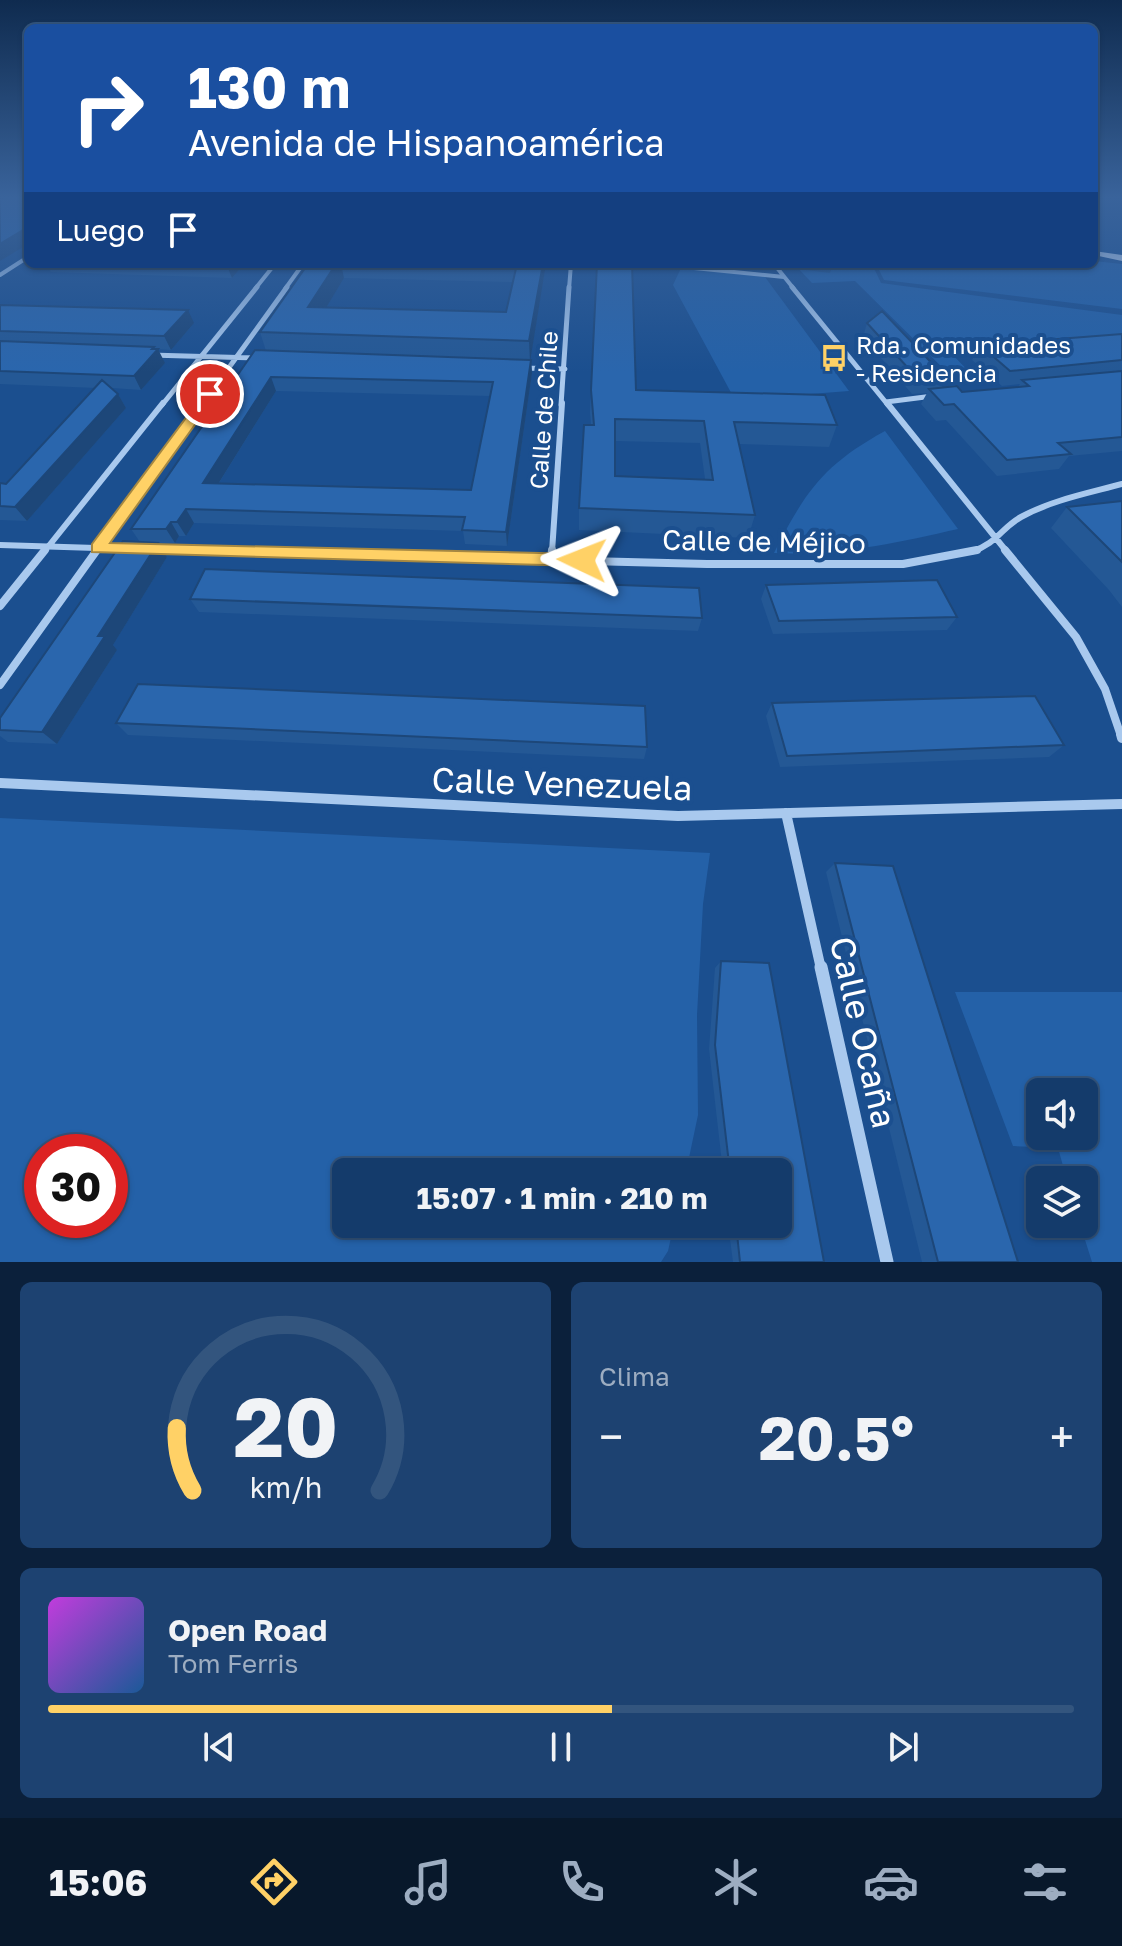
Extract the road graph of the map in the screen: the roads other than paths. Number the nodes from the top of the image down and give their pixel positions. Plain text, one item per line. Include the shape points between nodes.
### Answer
1 (24, 260) edge
2 (272, 268) edge
3 (300, 268) edge
4 (571, 268) edge
5 (694, 268) edge
6 (777, 268) edge
7 (0, 275) edge
8 (784, 277) junction
9 (148, 355) edge
10 (201, 357) junction
11 (237, 357) junction
12 (274, 359) edge
13 (519, 367) edge
14 (565, 369) junction
15 (938, 396) edge
16 (886, 402) junction
17 (1122, 484) edge
18 (996, 541) junction
19 (0, 545) edge
20 (48, 546) junction
21 (98, 548) junction
22 (551, 559) junction
23 (0, 606) edge
24 (0, 685) edge
25 (1122, 738) edge
26 (0, 783) edge
27 (1122, 804) edge
28 (786, 813) junction
29 (887, 1262) edge

1 - 7 street
2 - 10 street
3 - 11 street
4 - 14 street, Calle de Chile
5 - 8 street
6 - 8 street
8 - 16 street
9 - 10 street
10 - 11 street
10 - 20 street
11 - 12 street
11 - 21 street
13 - 14 street
14 - 22 street, Calle de Chile
15 - 16 street
16 - 18 street
17 - 18 street via 1019,518
18 - 22 street, Calle de Méjico via 974,551 903,564
18 - 25 street via 1076,637 1105,689
19 - 20 street, Calle de Méjico
20 - 21 street, Calle de Méjico
20 - 23 street
21 - 22 street, Calle de Méjico
21 - 24 street
26 - 28 street, Calle Venezuela via 678,816
27 - 28 street, Calle Venezuela
28 - 29 street, Calle Ocaña

